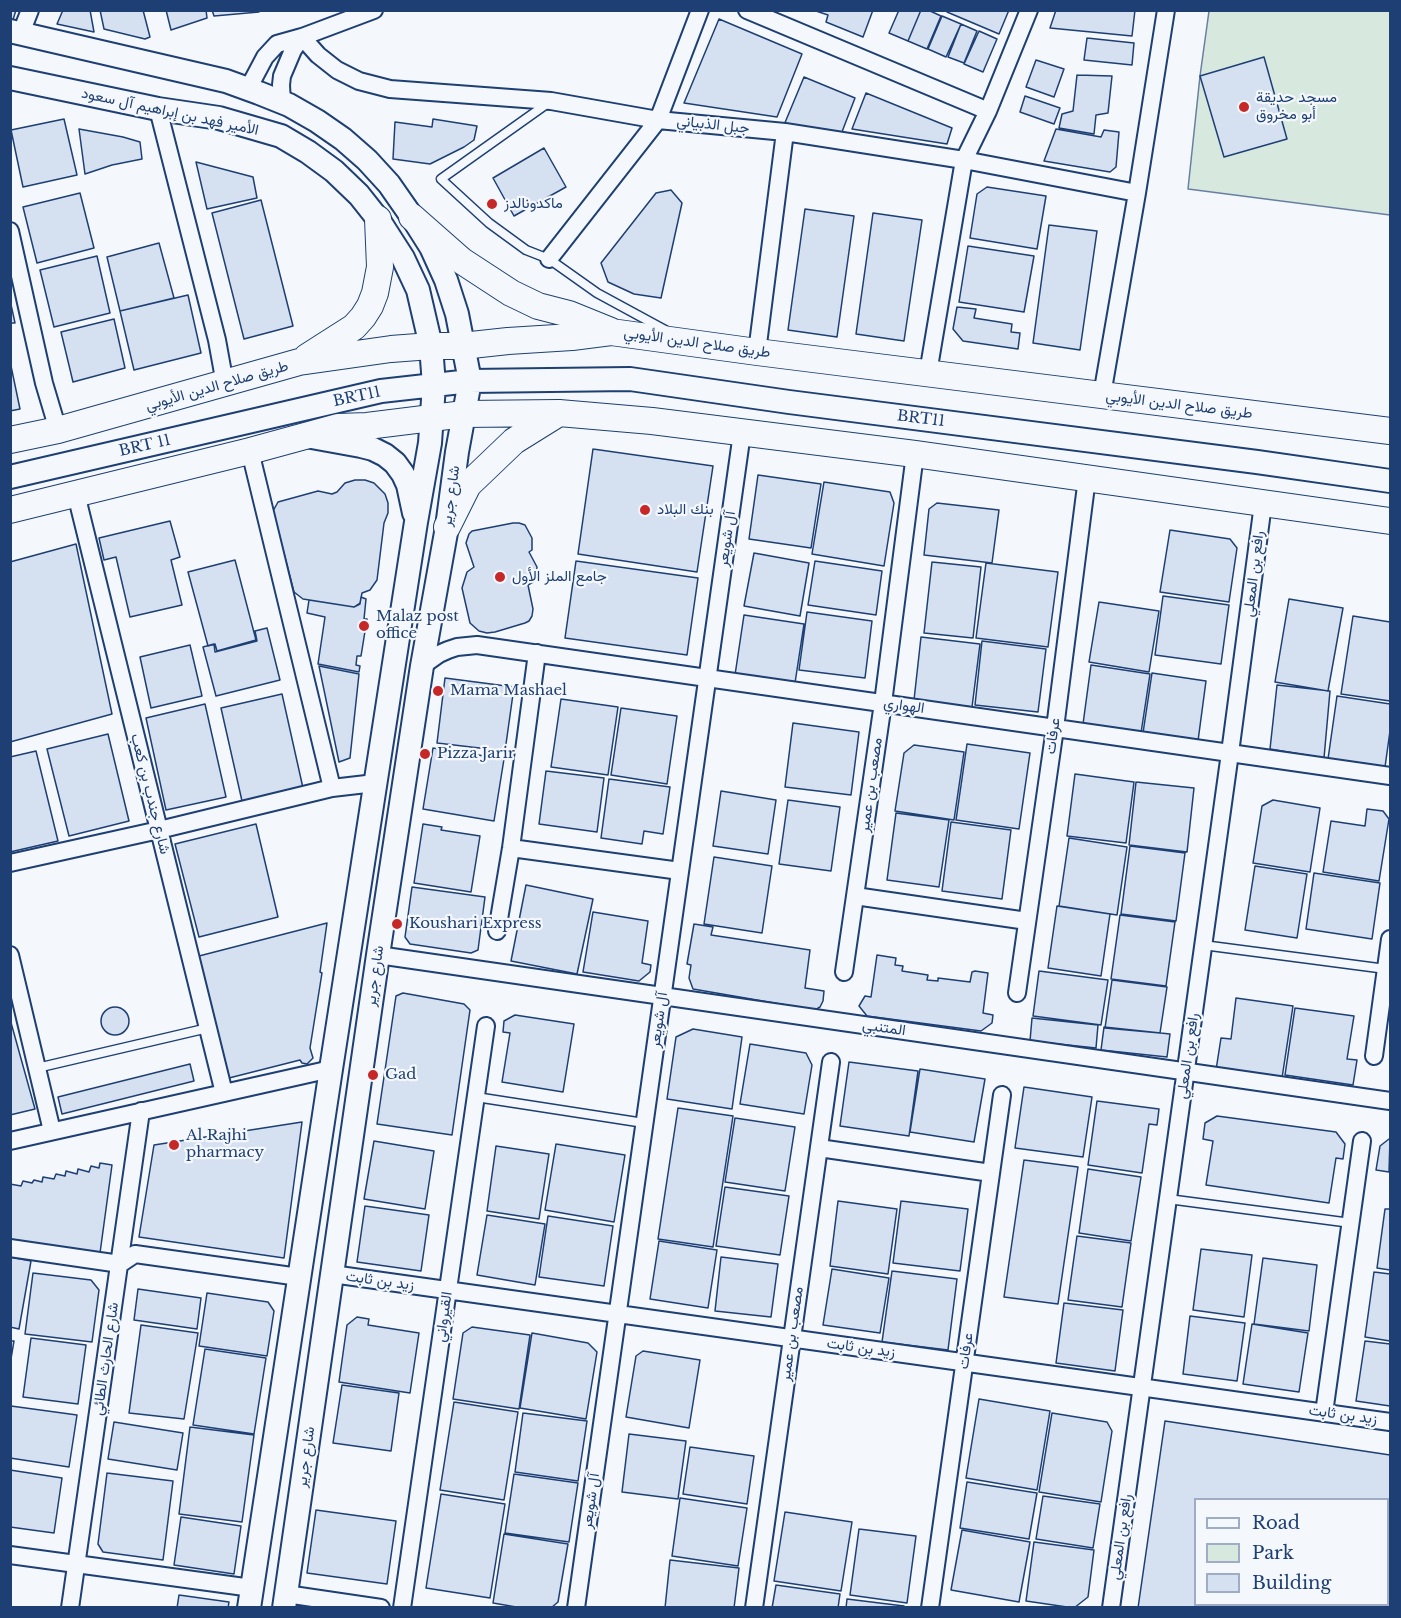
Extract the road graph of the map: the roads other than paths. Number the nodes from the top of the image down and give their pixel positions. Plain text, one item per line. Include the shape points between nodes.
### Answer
1 (30, 10) edge
2 (374, 10) edge
3 (700, 10) edge
4 (747, 10) edge
5 (1029, 10) edge
6 (1166, 10) edge
7 (16, 32) edge
8 (302, 37) junction
9 (10, 78) edge
10 (248, 89) junction
11 (550, 101) junction
12 (282, 102) junction
13 (158, 109) junction
14 (988, 111) junction
15 (658, 120) junction
16 (785, 132) junction
17 (964, 160) junction
18 (1137, 193) junction
19 (412, 217) junction
20 (378, 219) junction
21 (10, 231) edge
22 (549, 260) junction
23 (611, 332) junction
24 (686, 341) junction
25 (431, 346) junction
26 (462, 346) junction
27 (757, 352) junction
28 (299, 362) junction
29 (928, 373) junction
30 (452, 383) junction
31 (225, 384) junction
32 (1102, 395) junction
33 (559, 413) junction
34 (280, 414) joint
35 (464, 414) junction
36 (431, 417) junction
37 (58, 430) junction
38 (1390, 431) edge
39 (742, 433) junction
40 (306, 436) junction
41 (10, 440) edge
42 (250, 452) junction
43 (915, 454) junction
44 (10, 477) edge
45 (1088, 478) junction
46 (1390, 481) edge
47 (76, 494) junction
48 (1263, 504) junction
49 (10, 510) edge
50 (1390, 521) edge
51 (416, 522) junction
52 (447, 527) junction
53 (537, 653) junction
54 (422, 666) junction
55 (707, 678) junction
56 (883, 703) junction
57 (1055, 728) junction
58 (1230, 753) junction
59 (1390, 776) edge
60 (375, 783) junction
61 (332, 788) junction
62 (159, 830) junction
63 (511, 848) junction
64 (10, 863) edge
65 (680, 871) junction
66 (855, 896) junction
67 (1027, 921) junction
68 (498, 931) dead end
69 (1390, 939) edge
70 (1203, 945) junction
71 (10, 955) edge
72 (378, 955) junction
73 (1386, 969) junction
74 (844, 972) dead end
75 (1017, 993) dead end
76 (662, 996) junction
77 (486, 1026) dead end
78 (208, 1029) junction
79 (1374, 1056) dead end
80 (831, 1062) dead end
81 (37, 1068) junction
82 (330, 1069) junction
83 (1186, 1071) junction
84 (224, 1093) junction
85 (1002, 1095) dead end
86 (476, 1097) junction
87 (1390, 1101) edge
88 (141, 1111) junction
89 (644, 1123) junction
90 (52, 1131) junction
91 (10, 1141) edge
92 (1362, 1141) dead end
93 (819, 1148) junction
94 (991, 1173) junction
95 (1168, 1199) junction
96 (1351, 1223) junction
97 (10, 1248) edge
98 (120, 1264) junction
99 (332, 1274) junction
100 (299, 1278) junction
101 (448, 1290) junction
102 (618, 1314) junction
103 (792, 1338) junction
104 (964, 1362) junction
105 (1142, 1387) junction
106 (1324, 1413) junction
107 (1390, 1422) edge
108 (10, 1555) edge
109 (76, 1564) junction
110 (251, 1598) edge
111 (285, 1601) edge
112 (70, 1608) edge
113 (381, 1608) edge
114 (402, 1608) edge
115 (576, 1608) edge
116 (754, 1608) edge
117 (930, 1608) edge
118 (1111, 1608) edge

1 - 7 street
2 - 8 street
3 - 15 street
4 - 14 street
5 - 14 street
6 - 18 street
7 - 10 main road
8 - 10 street via 277,44
8 - 11 street, جبل الذبياني via 318,56 359,81 390,89
8 - 12 street via 282,76
9 - 13 main road, الأمير فهد بن إبراهيم آل سعود
10 - 12 main road
11 - 15 street, جبل الذبياني
11 - 22 lane via 441,179 513,241
12 - 19 main road via 317,121 368,160
13 - 20 main road, الأمير فهد بن إبراهيم آل سعود via 219,118 281,136 334,171
13 - 31 street
14 - 17 street
15 - 16 street, جبل الذبياني
15 - 22 street
16 - 17 street, جبل الذبياني
16 - 27 street
17 - 18 street, جبل الذبياني
17 - 29 street
18 - 32 street
19 - 23 main road via 462,261 511,293
19 - 26 main road via 446,280
20 - 25 main road, الأمير فهد بن إبراهيم آل سعود via 418,290
20 - 28 main road via 380,267 370,306 354,327
21 - 37 street
22 - 24 lane via 597,293
23 - 24 main road, طريق صلاح الدين الأيوبي
23 - 26 main road, طريق صلاح الدين الأيوبي
24 - 27 main road, طريق صلاح الدين الأيوبي
25 - 26 main road, طريق صلاح الدين الأيوبي
25 - 28 main road, طريق صلاح الدين الأيوبي
25 - 30 main road, الأمير فهد بن إبراهيم آل سعود
26 - 30 main road, شارع جرير
27 - 29 main road, طريق صلاح الدين الأيوبي
28 - 31 main road, طريق صلاح الدين الأيوبي
29 - 32 main road, طريق صلاح الدين الأيوبي
30 - 34 main road, BRT11 via 381,391
30 - 35 main road, شارع جرير
30 - 36 main road, الأمير فهد بن إبراهيم آل سعود
30 - 46 main road, BRT11 via 630,379
31 - 37 main road, طريق صلاح الدين الأيوبي
32 - 38 main road, طريق صلاح الدين الأيوبي
33 - 35 main road
33 - 39 main road
33 - 52 main road via 514,441 468,486
34 - 44 main road, BRT 11
35 - 36 main road
35 - 52 main road, شارع جرير
36 - 40 main road via 338,427
36 - 51 main road, الأمير فهد بن إبراهيم آل سعود
37 - 41 main road, طريق صلاح الدين الأيوبي
39 - 43 main road
39 - 55 street, آل شويعر
40 - 42 main road
40 - 51 main road via 385,455 403,474
42 - 47 main road
42 - 61 street
43 - 45 main road
43 - 56 street, مصعب بن عمير
45 - 48 main road
45 - 57 street, عرفات
47 - 49 main road
47 - 62 street, شارع جندب بن كعب
48 - 50 main road
48 - 58 street, رافع بن المعلي
51 - 60 main road, شارع جرير
52 - 54 main road, شارع جرير
53 - 54 street, الهواري via 467,645 448,650
53 - 55 street, الهواري
53 - 63 street
54 - 72 main road, شارع جرير
55 - 56 street, الهواري
55 - 65 street, آل شويعر
56 - 57 street, الهواري
56 - 66 street, مصعب بن عمير
57 - 58 street, الهواري
57 - 67 street, عرفات
58 - 59 street, الهواري
58 - 70 street, رافع بن المعلي
60 - 61 street
60 - 82 main road, شارع جرير
61 - 62 street
62 - 64 street
62 - 78 street, شارع جندب بن كعب
63 - 65 street
63 - 68 street
65 - 76 street, آل شويعر
66 - 67 street
66 - 74 street, مصعب بن عمير
67 - 75 street, عرفات
69 - 73 street
70 - 73 lane
70 - 83 street, رافع بن المعلي
71 - 81 street
72 - 76 street, المتنبي
72 - 99 main road, شارع جرير
73 - 79 street
76 - 83 street, المتنبي
76 - 89 street, آل شويعر
77 - 86 street, القيرواني
78 - 81 lane
78 - 84 street, شارع جندب بن كعب
80 - 93 street, مصعب بن عمير
81 - 90 street
82 - 84 street
82 - 100 main road, شارع جرير
83 - 87 street, المتنبي
83 - 95 street, رافع بن المعلي
84 - 88 street
85 - 94 street, عرفات
86 - 89 lane
86 - 101 street, القيرواني
88 - 90 street
88 - 98 street, شارع الحارث الطائي
89 - 102 street, آل شويعر
90 - 91 street
92 - 96 street
93 - 94 street
93 - 103 street, مصعب بن عمير
94 - 104 street, عرفات
95 - 96 lane
95 - 105 street, رافع بن المعلي
96 - 106 street
97 - 98 street
98 - 100 street via 135,1254
98 - 109 street, شارع الحارث الطائي
99 - 101 street, زيد بن ثابت
99 - 111 main road, شارع جرير
100 - 110 main road, شارع جرير
101 - 102 street, زيد بن ثابت
101 - 114 street, القيرواني
102 - 103 street, زيد بن ثابت
102 - 115 street, آل شويعر
103 - 104 street, زيد بن ثابت
103 - 116 street, مصعب بن عمير
104 - 105 street, زيد بن ثابت
104 - 117 street, عرفات
105 - 106 street, زيد بن ثابت
105 - 118 street, رافع بن المعلي
106 - 107 street, زيد بن ثابت
108 - 109 street
109 - 110 street
109 - 112 street, شارع الحارث الطائي
111 - 113 street

